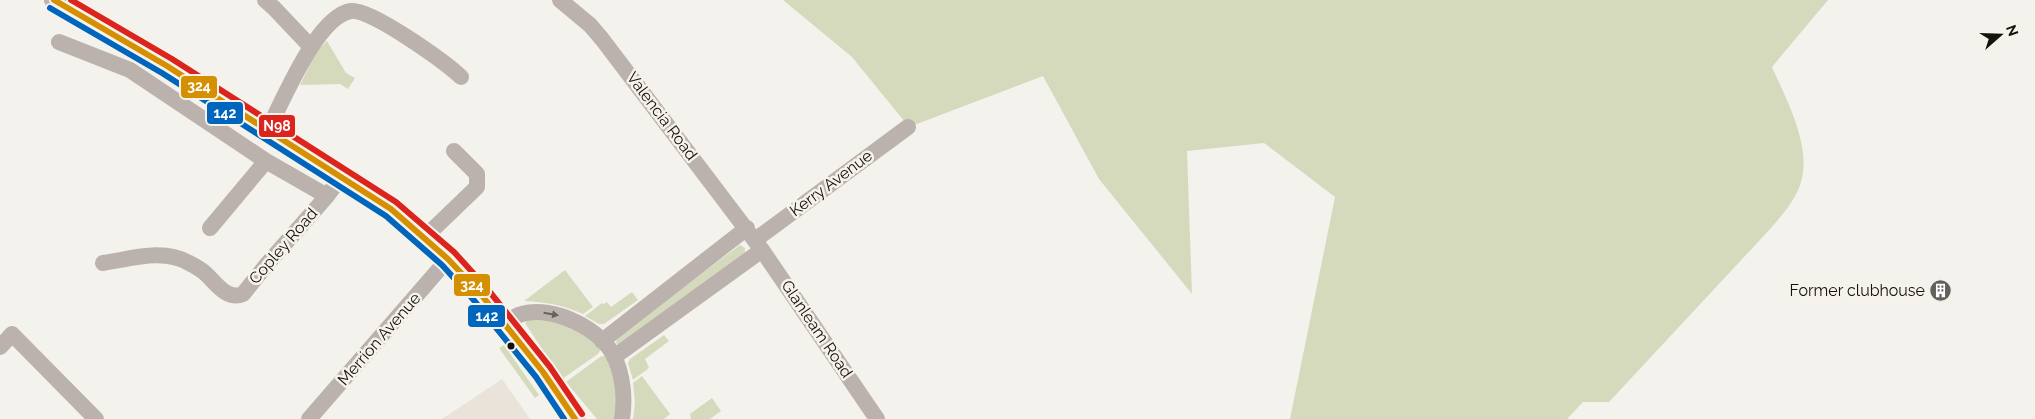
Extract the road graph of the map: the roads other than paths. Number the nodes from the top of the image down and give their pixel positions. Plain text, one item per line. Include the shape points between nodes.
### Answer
1 (54, 0) edge
2 (265, 0) edge
3 (560, 0) edge
4 (59, 42) dead end
5 (310, 46) junction
6 (167, 66) junction
7 (461, 77) dead end
8 (154, 86) junction
9 (908, 127) dead end
10 (268, 129) junction
11 (454, 151) dead end
12 (266, 161) junction
13 (342, 176) junction
14 (327, 196) junction
15 (210, 228) dead end
16 (424, 238) junction
17 (755, 239) junction
18 (448, 259) junction
19 (103, 263) dead end
20 (505, 323) junction
21 (602, 341) junction
22 (0, 347) edge
23 (614, 357) junction
24 (96, 419) edge
25 (309, 419) edge
26 (575, 419) edge
27 (622, 419) edge
28 (877, 419) edge

1 - 6 main road
2 - 5 street
3 - 17 street, Valencia Road via 602,39
4 - 8 street via 130,70
5 - 7 street via 339,15 351,10 360,11 406,36
5 - 10 street
6 - 8 street
6 - 10 main road
8 - 12 street
9 - 17 street, Kerry Avenue
10 - 13 main road
11 - 16 street via 476,174 477,187
12 - 14 street
12 - 15 street
13 - 14 street
13 - 16 main road via 391,208
14 - 19 street, Copley Road via 238,296 228,294 187,261 173,257 159,255
16 - 18 main road
17 - 21 street, Kerry Avenue
17 - 23 street, Kerry Avenue
17 - 28 street, Glanleam Road
18 - 20 main road
18 - 25 street, Merrion Avenue
20 -> 21 street via 522,314 540,312 563,316
20 - 26 main road
21 - 23 street
22 - 24 street via 12,334
23 - 27 street via 622,386

